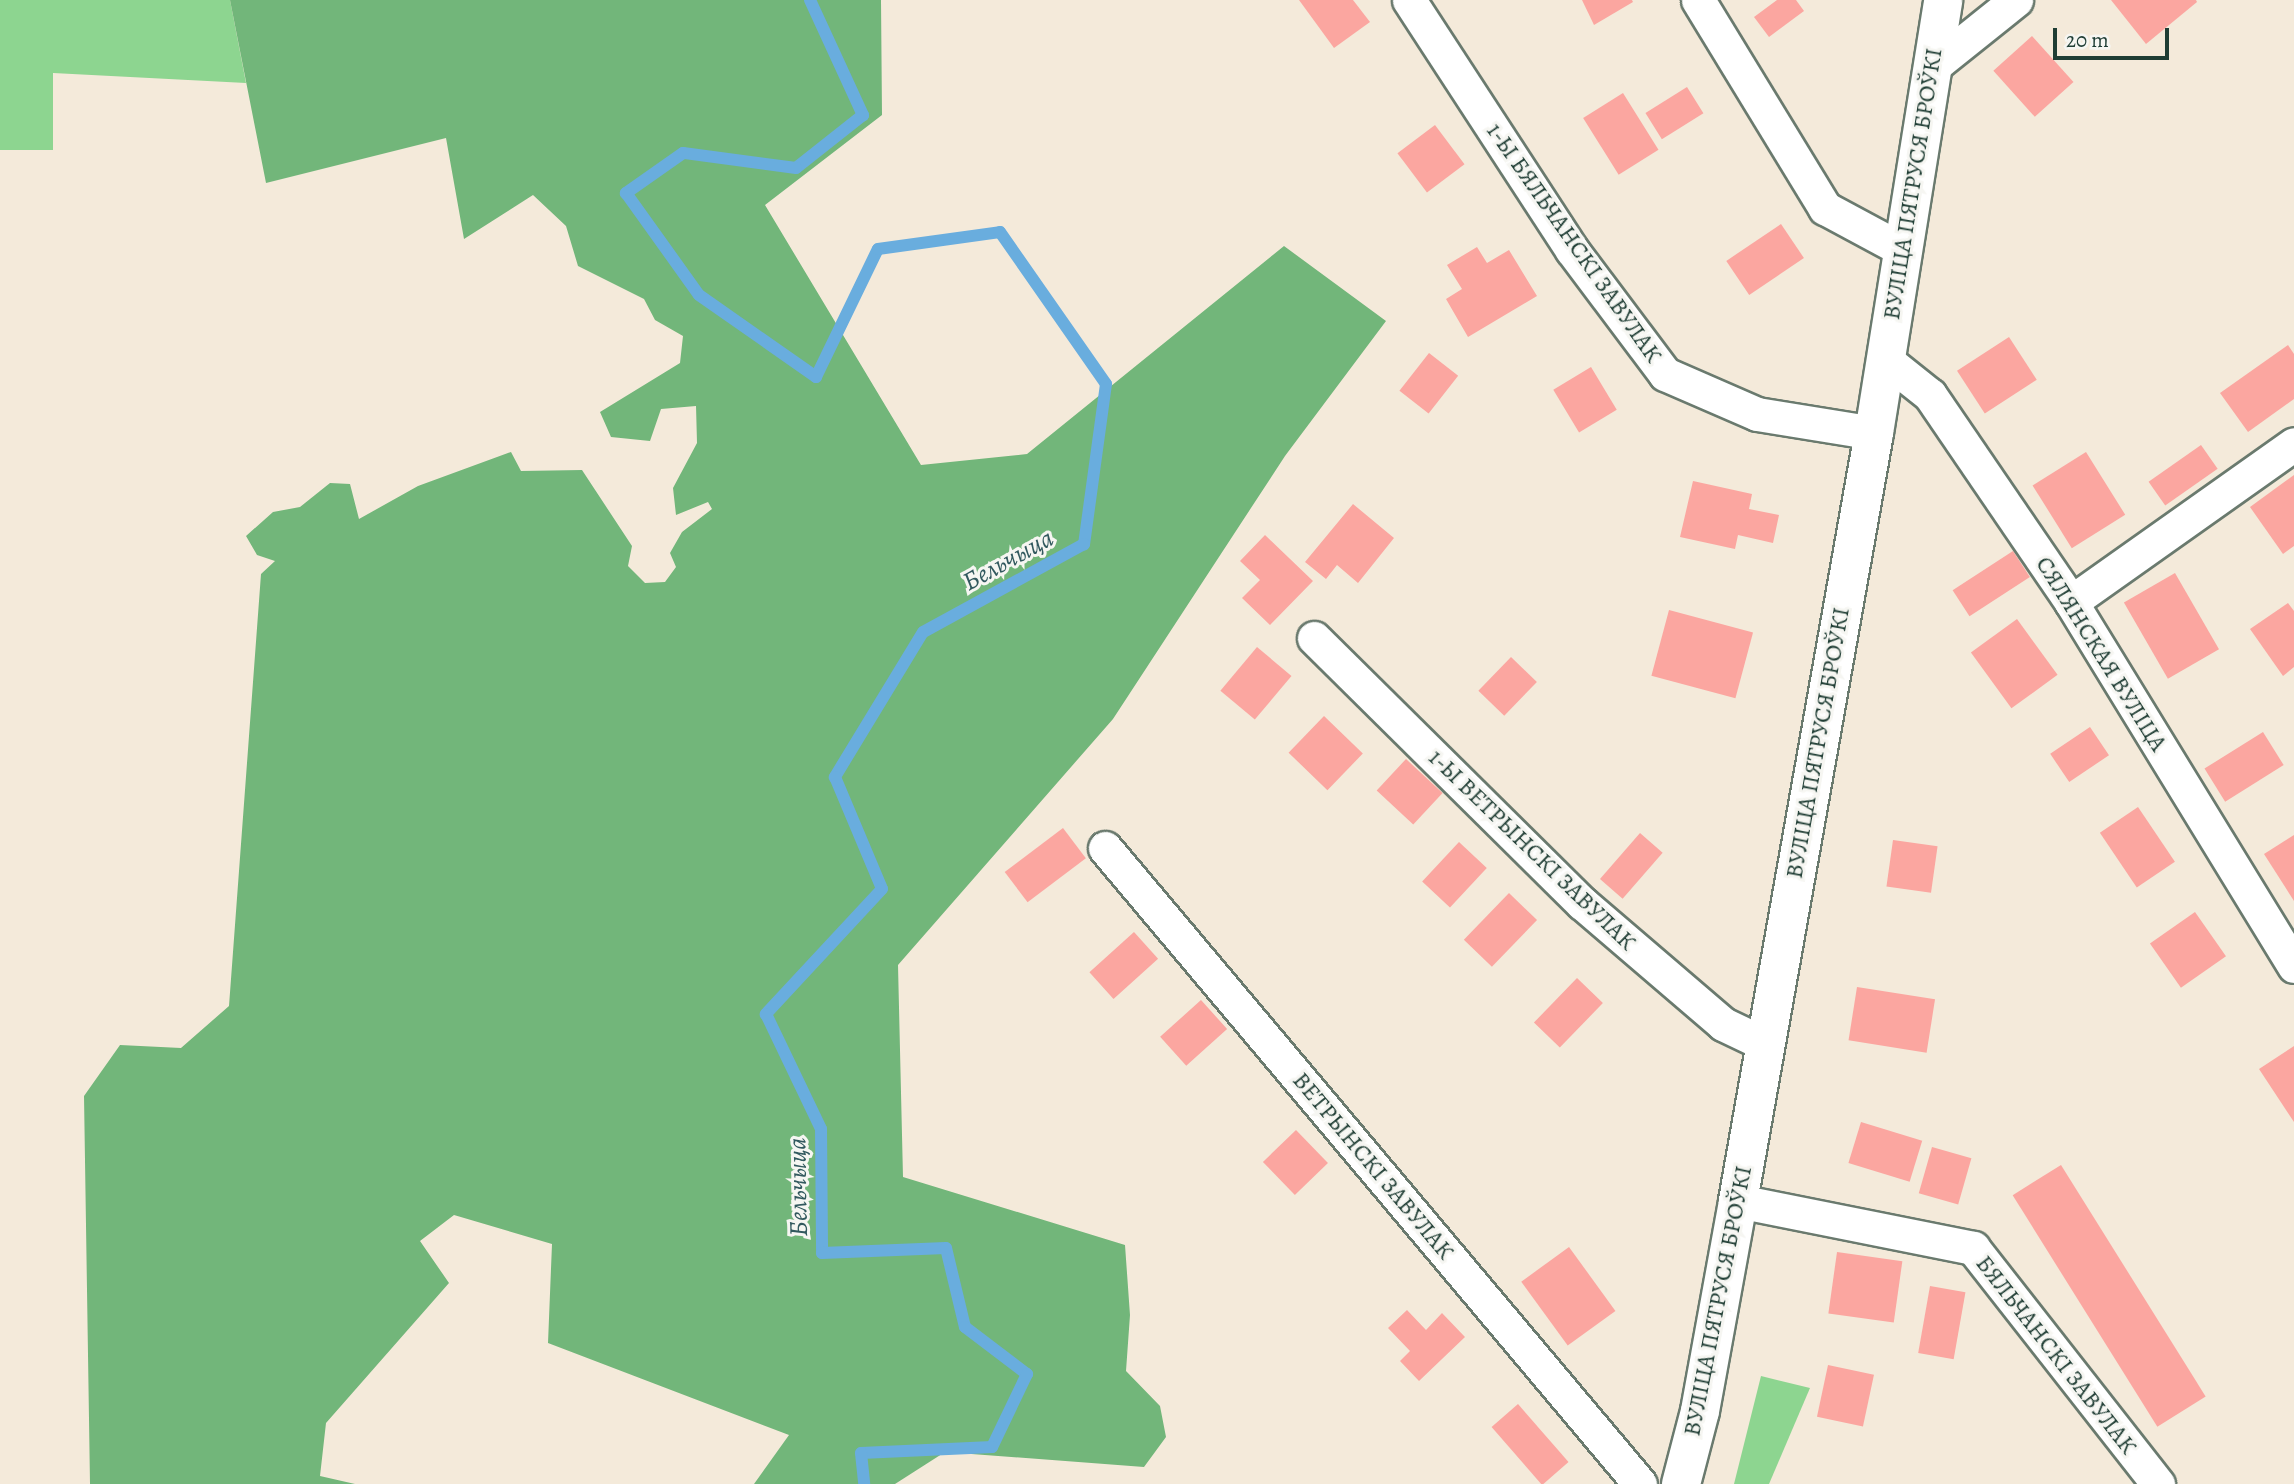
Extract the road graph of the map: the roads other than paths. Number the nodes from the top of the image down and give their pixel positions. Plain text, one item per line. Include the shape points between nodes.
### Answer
1 (1409, 0) edge
2 (1698, 0) edge
3 (1943, 0) edge
4 (2015, 0) edge
5 (1931, 68) junction
6 (1903, 250) junction
7 (1886, 360) junction
8 (1874, 433) junction
9 (2294, 444) edge
10 (2071, 602) junction
11 (1314, 638) dead end
12 (1105, 848) dead end
13 (2294, 966) edge
14 (1765, 1044) junction
15 (1738, 1201) junction
16 (1640, 1484) edge
17 (1681, 1484) edge
18 (2158, 1484) edge

1 - 8 street, 1-Ы БЯЛЬЧАНСКІ ЗАВУЛАК via 1572,250 1665,373 1757,414
2 - 6 street via 1825,208
3 - 5 main road, ВУЛІЦА ПЯТРУСЯ БРОЎКІ
4 - 5 street
5 - 6 main road, ВУЛІЦА ПЯТРУСЯ БРОЎКІ
6 - 7 main road, ВУЛІЦА ПЯТРУСЯ БРОЎКІ
7 - 8 main road, ВУЛІЦА ПЯТРУСЯ БРОЎКІ
7 - 10 street, СЯЛЯНСКАЯ ВУЛІЦА via 1930,396
8 - 14 main road, ВУЛІЦА ПЯТРУСЯ БРОЎКІ
9 - 10 street
10 - 13 street, СЯЛЯНСКАЯ ВУЛІЦА
11 - 14 street, 1-Ы ВЕТРЫНСКІ ЗАВУЛАК via 1582,903 1723,1024
12 - 16 street, ВЕТРЫНСКІ ЗАВУЛАК
14 - 15 main road, ВУЛІЦА ПЯТРУСЯ БРОЎКІ
15 - 17 main road, ВУЛІЦА ПЯТРУСЯ БРОЎКІ via 1700,1411
15 - 18 street, БЯЛЬЧАНСКІ ЗАВУЛАК via 1973,1248

